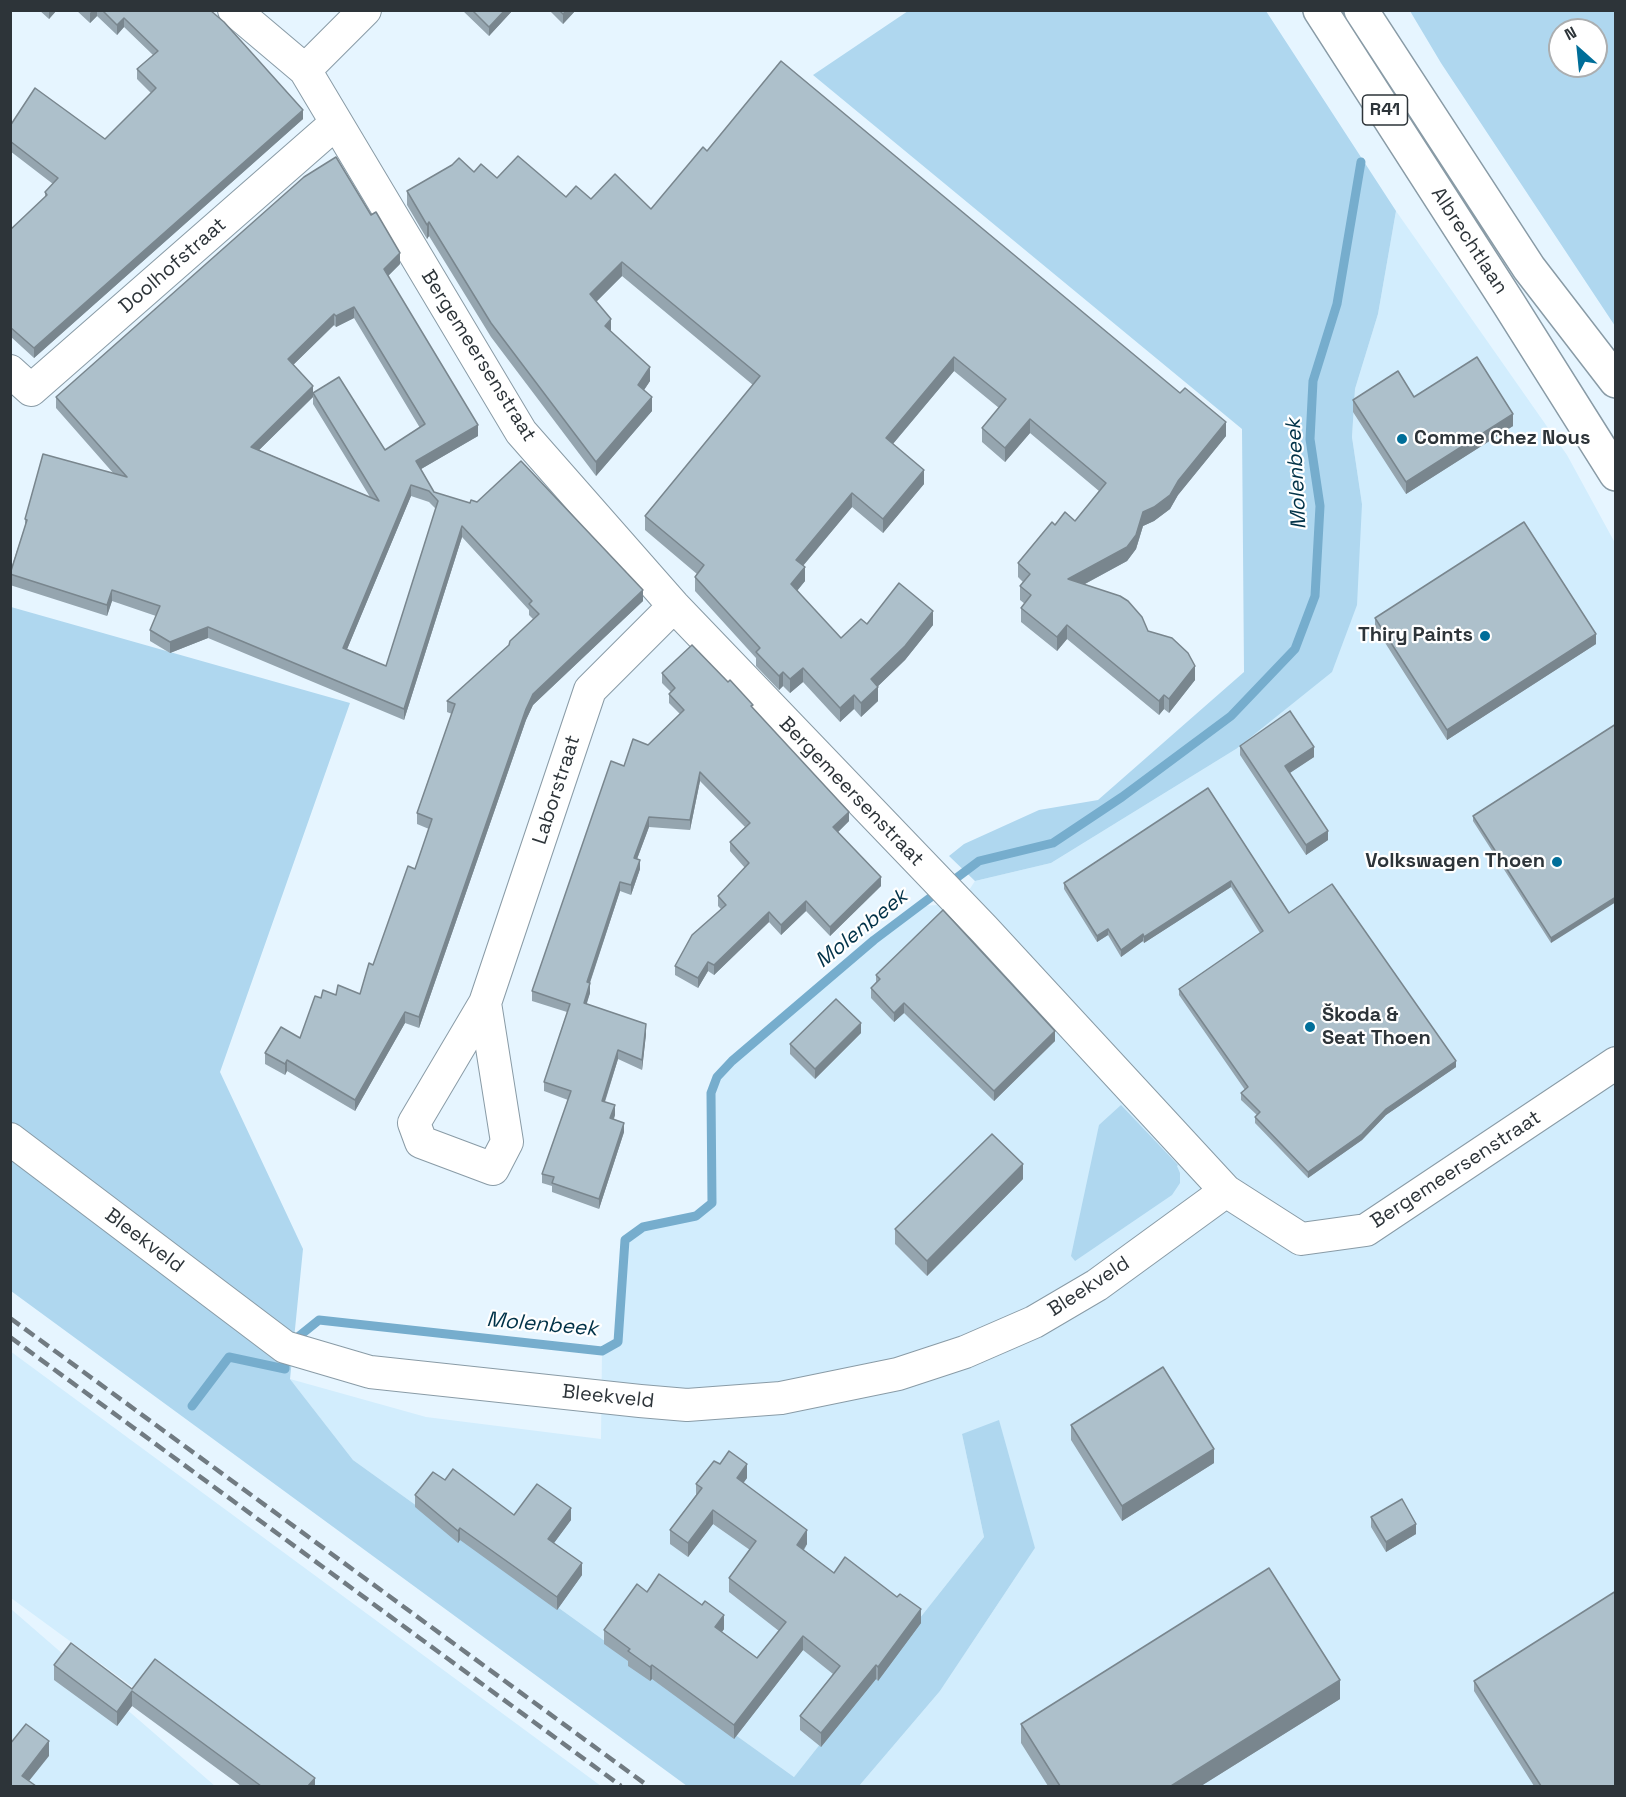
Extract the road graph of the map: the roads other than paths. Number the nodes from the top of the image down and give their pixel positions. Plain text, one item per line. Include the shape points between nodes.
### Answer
1 (234, 10) edge
2 (365, 10) edge
3 (1320, 10) edge
4 (1361, 10) edge
5 (305, 70) junction
6 (336, 123) junction
7 (10, 371) edge
8 (1616, 381) edge
9 (1616, 474) edge
10 (674, 606) junction
11 (485, 1004) junction
12 (1616, 1063) edge
13 (10, 1139) edge
14 (1226, 1191) junction

1 - 5 street, Bergemeersenstraat
2 - 5 street
3 - 9 main road, Albrechtlaan / R41
4 - 8 main road, Albrechtlaan / R41 via 1528,268
5 - 6 street, Bergemeersenstraat
6 - 7 street, Doolhofstraat via 31,390
6 - 10 street, Bergemeersenstraat via 521,432
10 - 11 street, Laborstraat via 590,690
10 - 14 street, Bergemeersenstraat via 960,904
11 - 11 street, Laborstraat via 414,1123 421,1142 493,1169 507,1142
12 - 14 street, Bergemeersenstraat via 1366,1230 1301,1239
13 - 14 street, Bleekveld via 285,1347 370,1372 687,1405 781,1398 898,1374 965,1352 1034,1322 1089,1290

